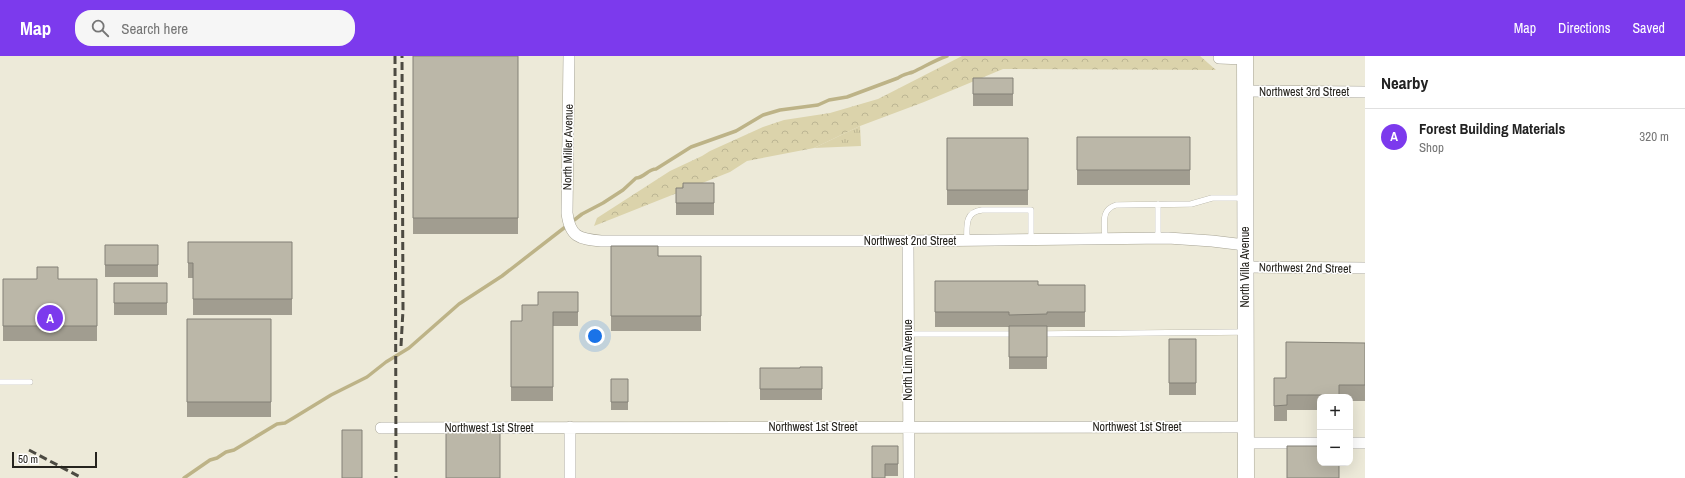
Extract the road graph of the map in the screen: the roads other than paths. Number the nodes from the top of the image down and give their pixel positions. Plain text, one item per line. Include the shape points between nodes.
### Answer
1 (569, 56) edge
2 (1244, 57) edge
3 (1219, 58) dead end
4 (1244, 91) junction
5 (1365, 92) edge
6 (1244, 198) junction
7 (1158, 204) junction
8 (574, 232) joint
9 (1105, 239) junction
10 (1158, 239) junction
11 (1031, 240) junction
12 (908, 241) junction
13 (967, 241) junction
14 (1244, 245) junction
15 (1245, 267) junction
16 (1365, 268) edge
17 (1245, 332) junction
18 (908, 334) junction
19 (1026, 334) edge
20 (1034, 334) edge
21 (0, 382) edge
22 (30, 382) dead end
23 (570, 427) junction
24 (909, 427) junction
25 (1246, 427) junction
26 (381, 428) dead end
27 (1246, 443) junction
28 (1317, 443) edge
29 (1353, 443) edge
30 (1365, 443) edge
31 (570, 478) edge
32 (909, 478) edge
33 (1246, 478) edge

1 - 8 street, North Miller Avenue via 567,213
2 - 3 street
2 - 4 main road, North Villa Avenue
4 - 5 street, Northwest 3rd Street
4 - 6 main road, North Villa Avenue
6 - 7 lane via 1212,198 1191,204
6 - 14 main road, North Villa Avenue
7 - 9 lane via 1108,207
7 - 10 lane
8 - 12 street, Northwest 2nd Street via 581,239 601,241
9 - 10 street, Northwest 2nd Street
9 - 11 street, Northwest 2nd Street
10 - 14 street, Northwest 2nd Street
11 - 13 street, Northwest 2nd Street
11 - 13 lane via 1031,210 982,210 971,215 967,223
12 - 13 street, Northwest 2nd Street
12 - 18 street, North Linn Avenue
14 - 15 main road, North Villa Avenue
15 - 16 street, Northwest 2nd Street
15 - 17 main road, North Villa Avenue
17 - 20 lane
17 - 25 main road, North Villa Avenue
18 - 19 lane
18 - 24 street, North Linn Avenue
21 - 22 lane
23 - 24 street, Northwest 1st Street
23 - 26 street, Northwest 1st Street
23 - 31 street
24 - 25 street, Northwest 1st Street
24 - 32 street, North Linn Avenue
25 - 27 main road, North Villa Avenue
27 - 28 street
27 - 33 main road, North Villa Avenue
29 - 30 street

